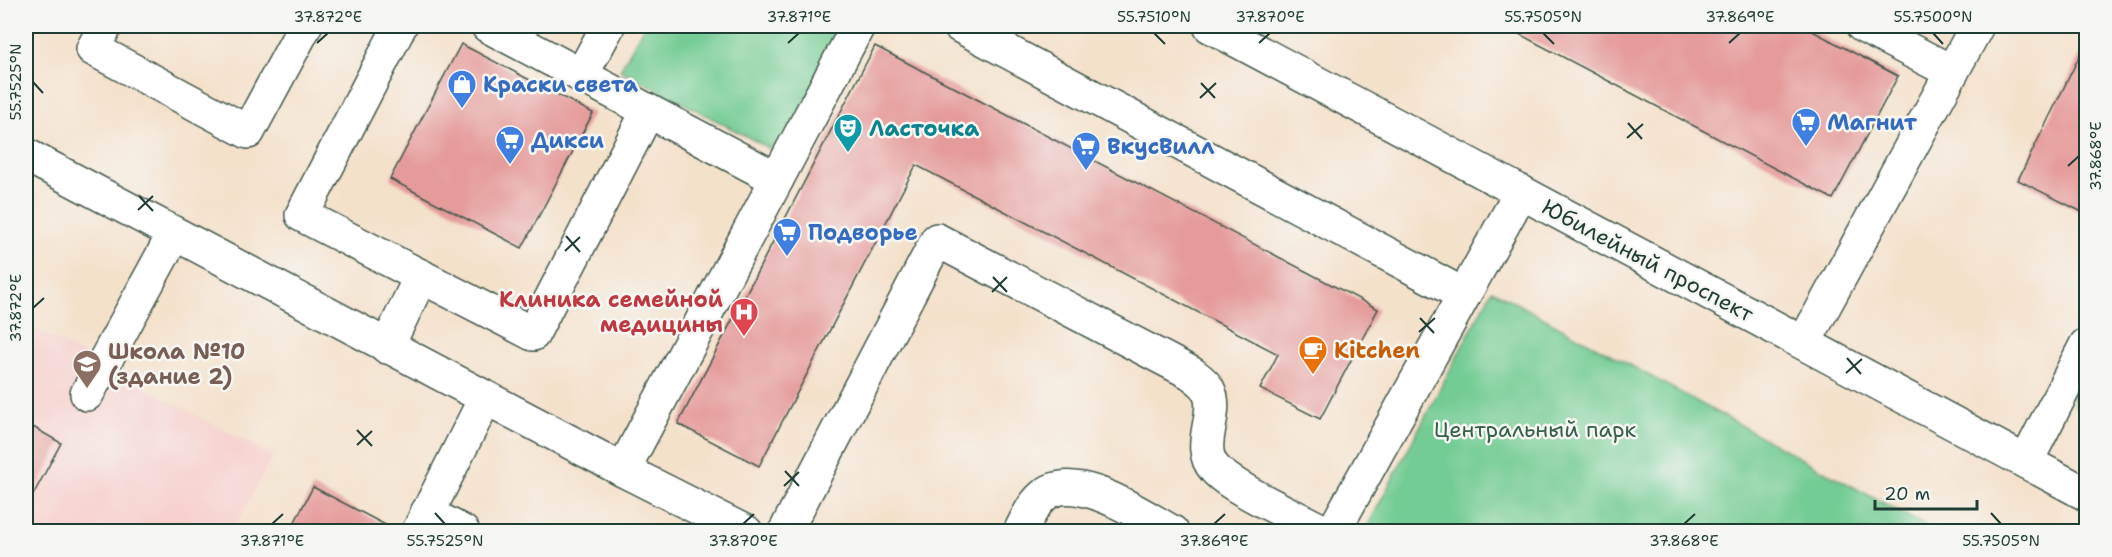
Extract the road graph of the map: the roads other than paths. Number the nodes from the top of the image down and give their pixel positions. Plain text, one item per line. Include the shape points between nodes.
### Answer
1 (105, 26) edge
2 (305, 26) edge
3 (400, 26) edge
4 (488, 26) edge
5 (608, 26) edge
6 (858, 26) edge
7 (960, 26) edge
8 (1210, 26) edge
9 (1863, 26) edge
10 (1977, 26) edge
11 (1952, 72) junction
12 (582, 75) junction
13 (648, 111) junction
14 (26, 155) edge
15 (777, 179) junction
16 (1521, 192) junction
17 (174, 234) junction
18 (421, 276) junction
19 (1464, 295) junction
20 (1804, 343) junction
21 (2086, 345) edge
22 (387, 347) junction
23 (87, 394) dead end
24 (485, 399) junction
25 (2026, 462) junction
26 (623, 470) junction
27 (2086, 494) edge
28 (422, 522) edge
29 (462, 531) edge
30 (746, 531) edge
31 (786, 531) edge
32 (1020, 531) edge
33 (1172, 531) edge
34 (1324, 531) edge
35 (1333, 531) edge

1 - 2 street via 93,50 248,132
3 - 18 street via 302,215
4 - 12 street
5 - 12 street
6 - 15 street
7 - 19 street
8 - 16 street, Юбилейный проспект
9 - 11 street
10 - 11 street
11 - 20 street
12 - 13 street
13 - 15 street
13 - 18 street via 533,334
14 - 17 street
15 - 26 street
16 - 19 street
16 - 20 street, Юбилейный проспект
17 - 22 street
17 - 23 street
18 - 22 street
19 - 35 street
20 - 25 street, Юбилейный проспект
21 - 25 street
22 - 24 street
24 - 26 street
24 - 28 street
25 - 27 street, Юбилейный проспект
26 - 30 street
28 - 29 street
31 - 34 street via 937,240 1191,373 1207,386 1213,403 1206,440 1214,468 1230,481
32 - 33 street via 1043,495 1060,486 1082,487

